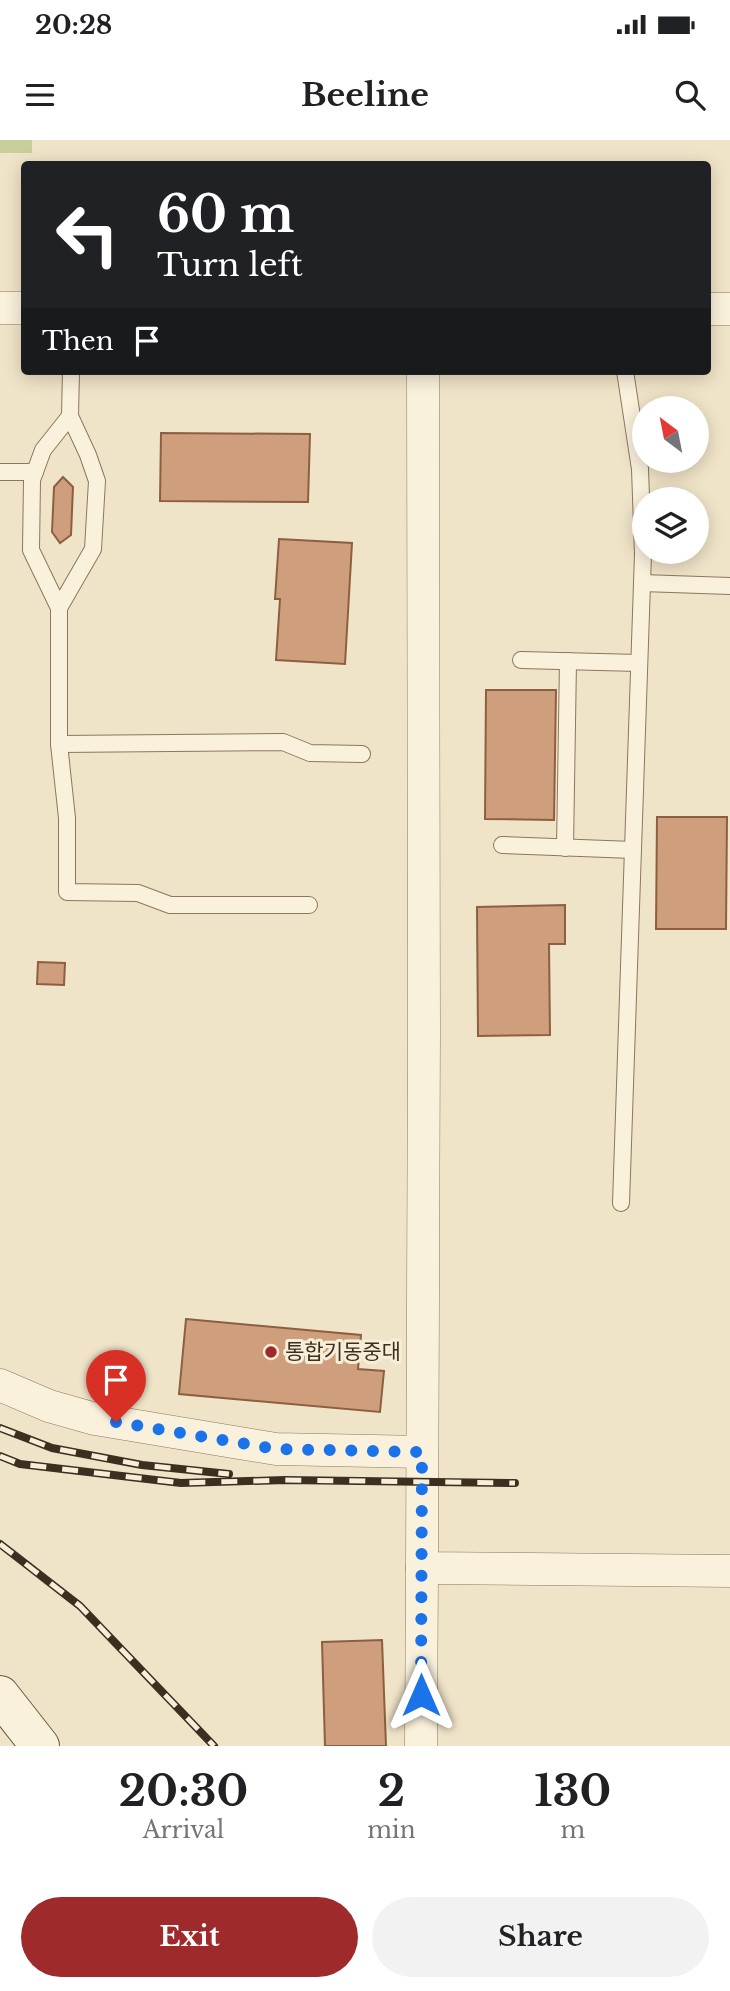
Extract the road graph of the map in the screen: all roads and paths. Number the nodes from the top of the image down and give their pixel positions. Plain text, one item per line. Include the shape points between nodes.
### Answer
1 (0, 308) edge
2 (21, 308) edge
3 (711, 309) edge
4 (730, 309) edge
5 (71, 375) edge
6 (423, 375) edge
7 (626, 375) edge
8 (70, 416) junction
9 (0, 472) edge
10 (35, 472) junction
11 (642, 583) junction
12 (730, 586) edge
13 (59, 608) junction
14 (521, 660) dead end
15 (568, 662) junction
16 (639, 663) junction
17 (59, 744) junction
18 (362, 754) dead end
19 (502, 845) dead end
20 (565, 848) junction
21 (633, 850) junction
22 (309, 905) dead end
23 (621, 1203) dead end
24 (0, 1385) edge
25 (422, 1452) junction
26 (422, 1568) junction
27 (730, 1571) edge
28 (0, 1695) edge
29 (40, 1746) edge
30 (421, 1746) edge

1 - 2 street
3 - 4 street
5 - 8 lane
6 - 25 street
7 - 11 lane via 640,469
8 - 10 lane via 43,450
8 - 13 lane via 97,481 93,549
9 - 10 lane
10 - 13 lane via 30,550
11 - 12 lane
11 - 16 lane
13 - 17 lane
14 - 15 lane
15 - 16 lane
15 - 20 lane
16 - 21 lane
17 - 18 lane via 283,742 310,753
17 - 22 lane via 67,818 67,892 138,893 170,905
19 - 20 lane
20 - 21 lane
21 - 23 lane
24 - 25 street via 95,1419 276,1449
25 - 26 street
26 - 27 street
26 - 30 street
28 - 29 street

